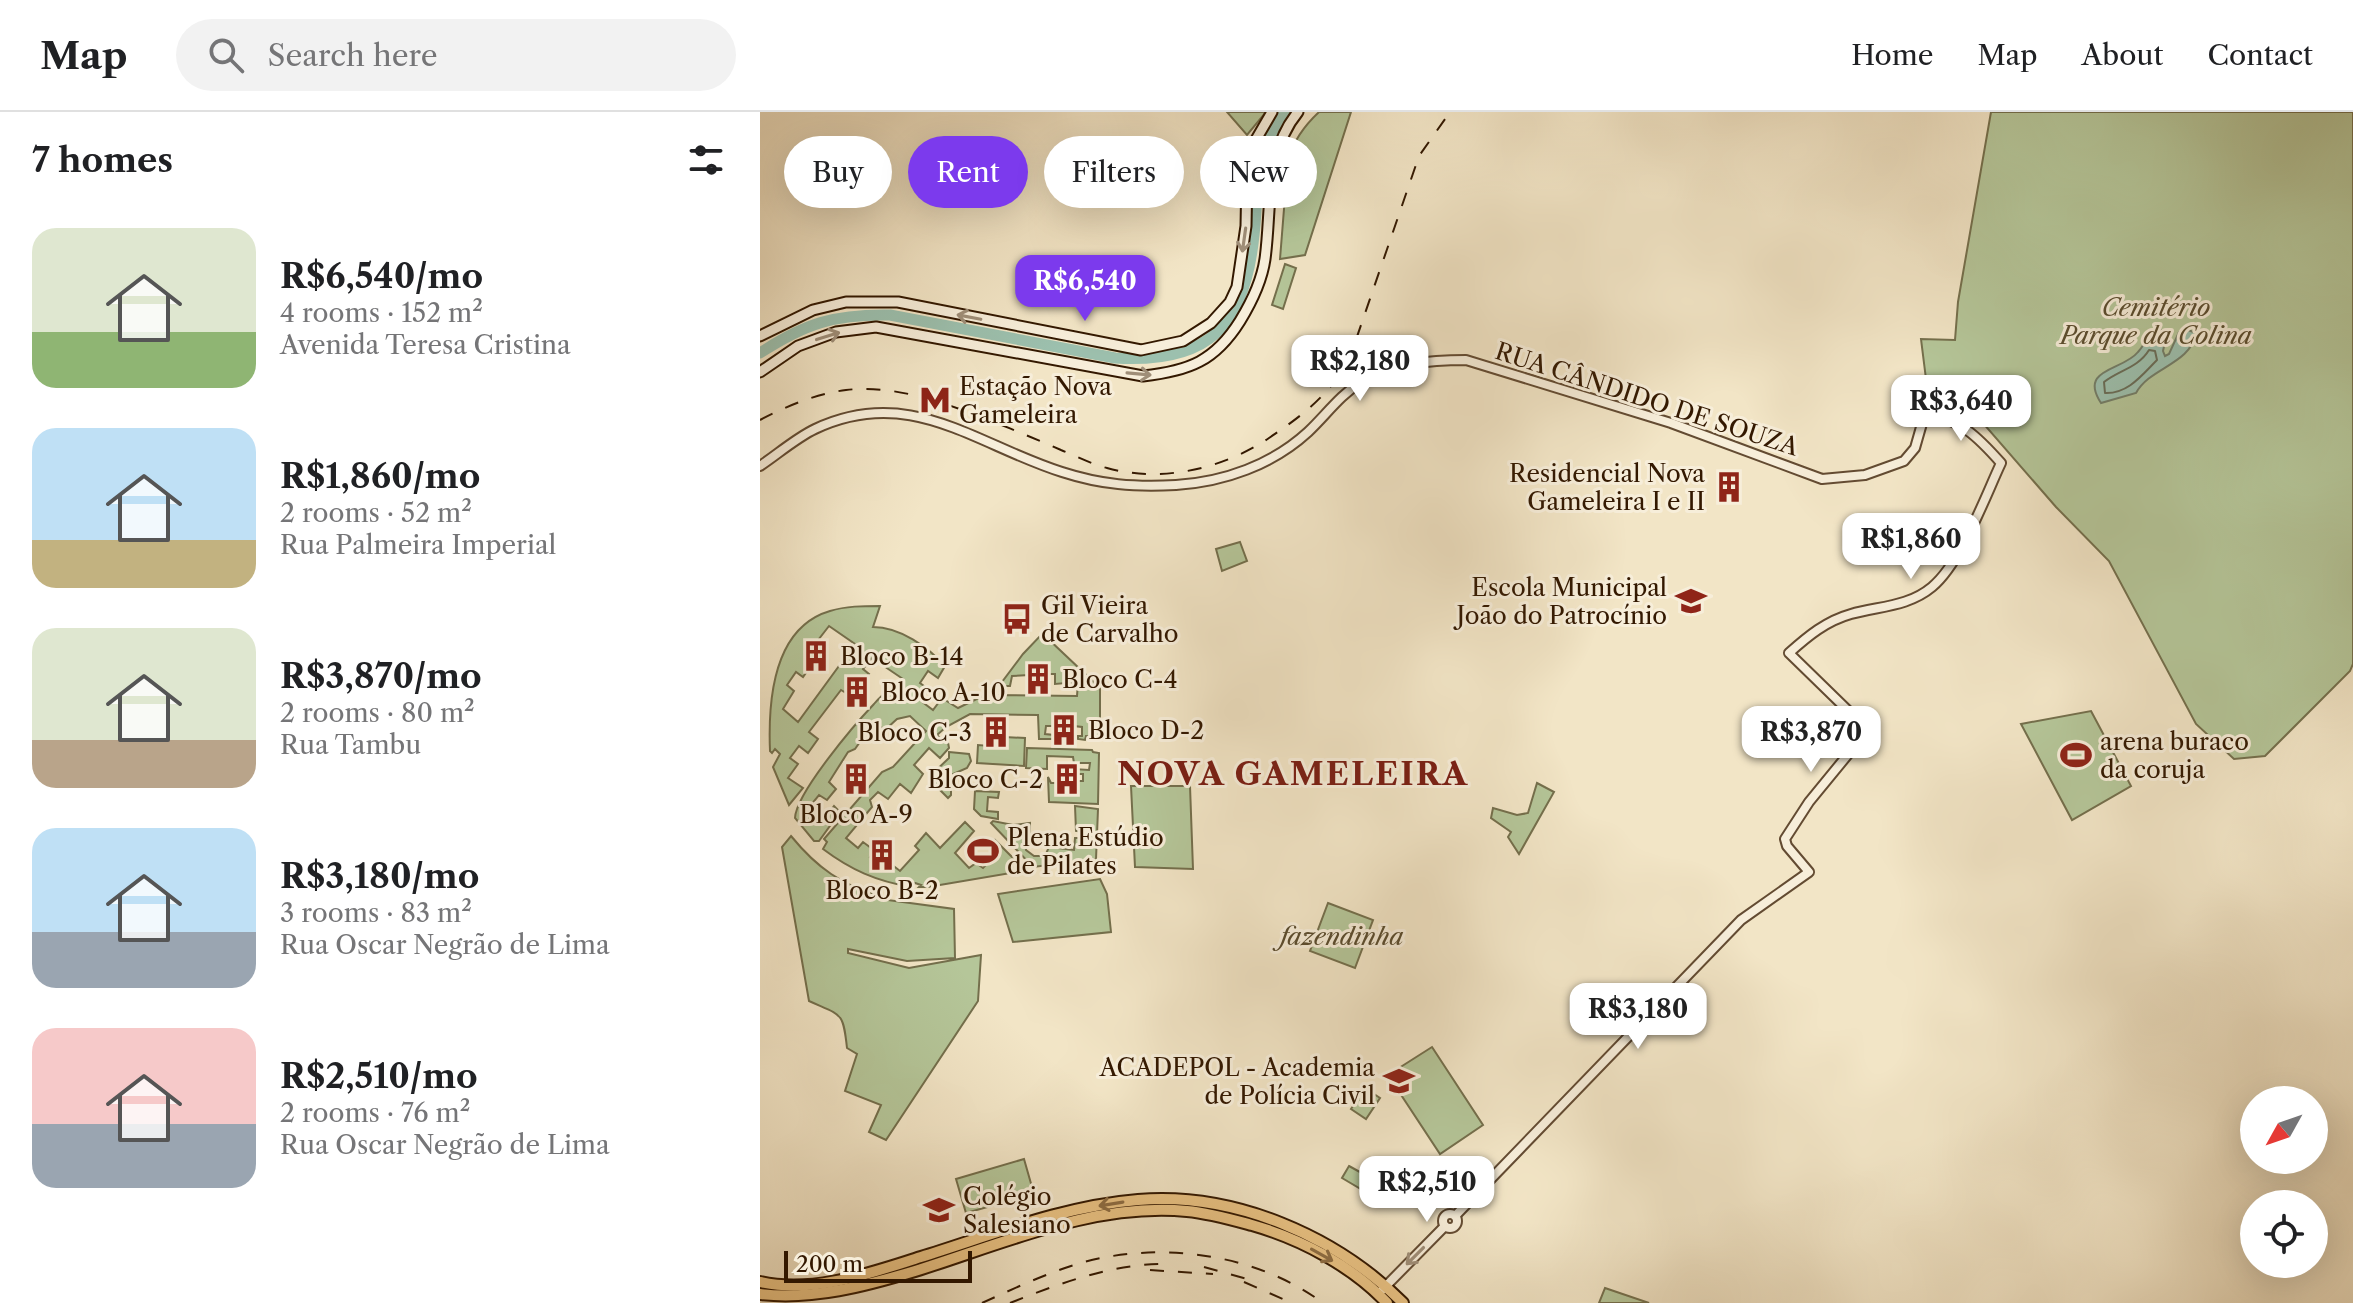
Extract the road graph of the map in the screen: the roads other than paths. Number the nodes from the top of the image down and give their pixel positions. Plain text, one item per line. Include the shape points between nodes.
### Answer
1 (1272, 112) edge
2 (1298, 112) edge
3 (1231, 303) junction
4 (1244, 310) junction
5 (760, 336) edge
6 (760, 372) edge
7 (760, 466) edge
8 (760, 1282) edge
9 (1382, 1289) junction
10 (760, 1294) edge
11 (1387, 1303) edge
12 (1403, 1303) edge

1 -> 3 main road via 1254,143 1247,175 1246,226
2 - 4 main road via 1275,153 1265,261
3 - 4 main road
3 -> 5 main road via 1183,341 1141,350 898,302 846,302 813,310
6 -> 4 main road via 798,346 836,332 876,327 1143,376 1166,374 1226,344
7 -> 9 street, RUA CÂNDIDO DE SOUZA via 814,430 873,413 941,422 1011,454 1127,487 1223,478 1286,450 1361,382 1395,367 1450,360 1466,360 1671,423 1822,479 1865,475 1904,461 1915,448 1925,413 1971,431 2001,463 1968,534 1931,588 1892,607 1824,624 1789,653 1868,730 1785,839 1809,872 1741,920 1455,1216 1445,1217 1445,1226
9 -> 8 main road via 1364,1267 1278,1222 1189,1201 1147,1200 1060,1213 860,1276 817,1284
10 -> 9 main road via 844,1290 1064,1224 1139,1211 1186,1211 1273,1231
9 - 11 main road
9 - 12 main road

